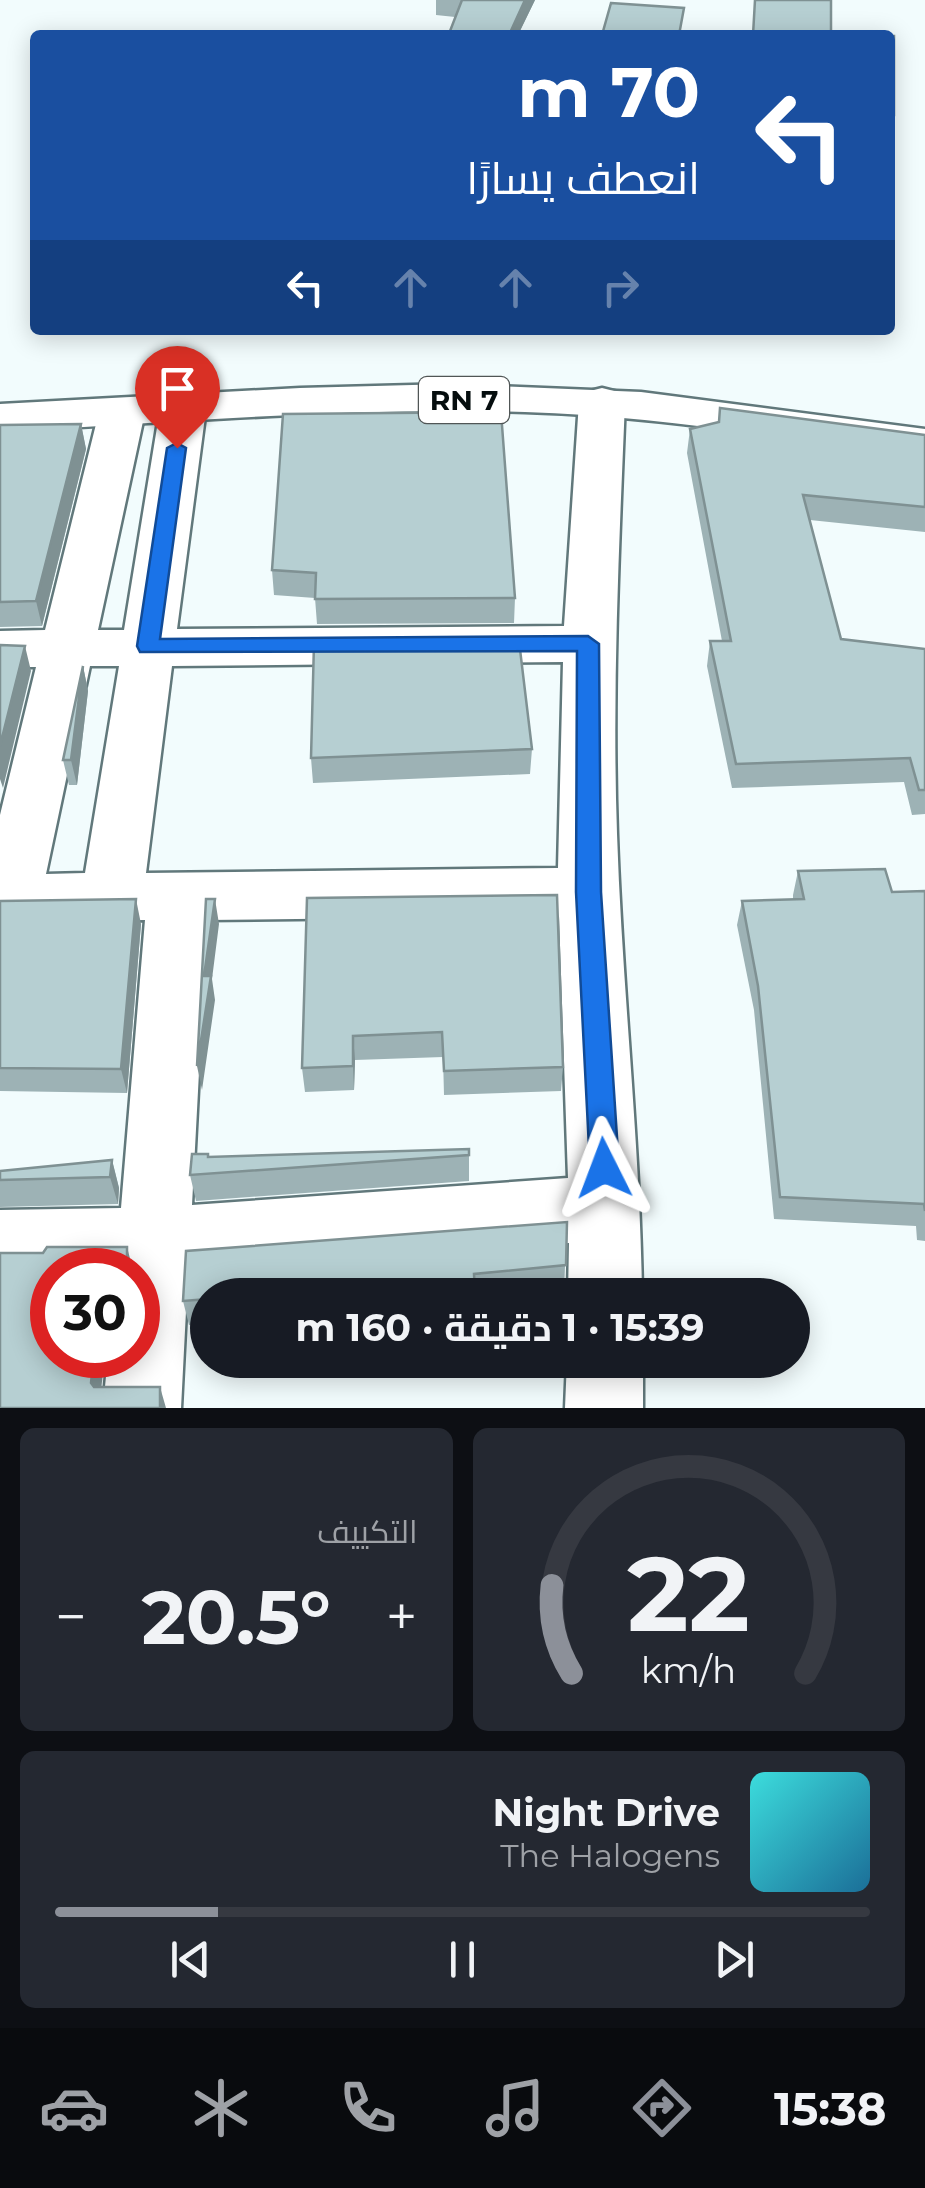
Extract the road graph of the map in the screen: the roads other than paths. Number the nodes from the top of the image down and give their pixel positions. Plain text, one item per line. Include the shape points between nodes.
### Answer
1 (602, 402) junction
2 (183, 409) junction
3 (122, 412) junction
4 (0, 418) edge
5 (925, 443) edge
6 (588, 644) junction
7 (148, 646) junction
8 (0, 649) edge
9 (67, 649) junction
10 (589, 892) junction
11 (112, 896) junction
12 (178, 896) junction
13 (5, 898) edge
14 (606, 1208) junction
15 (154, 1241) junction
16 (0, 1243) edge
17 (606, 1278) edge
18 (604, 1378) edge
19 (142, 1408) edge
20 (604, 1408) edge

1 - 2 street, RN 7 via 375,399
1 - 5 street, RN 7
1 - 6 street
2 - 3 street, RN 7
2 - 7 street
3 - 4 street, RN 7
3 - 9 street
6 - 7 street
6 - 10 street
7 - 9 street
7 - 11 street
8 - 9 street
9 - 13 street
10 - 12 street
10 - 14 street
11 - 12 street
11 - 13 street
12 - 15 street
14 - 15 street
14 - 17 street
15 - 16 street
15 - 19 street
18 - 20 street

